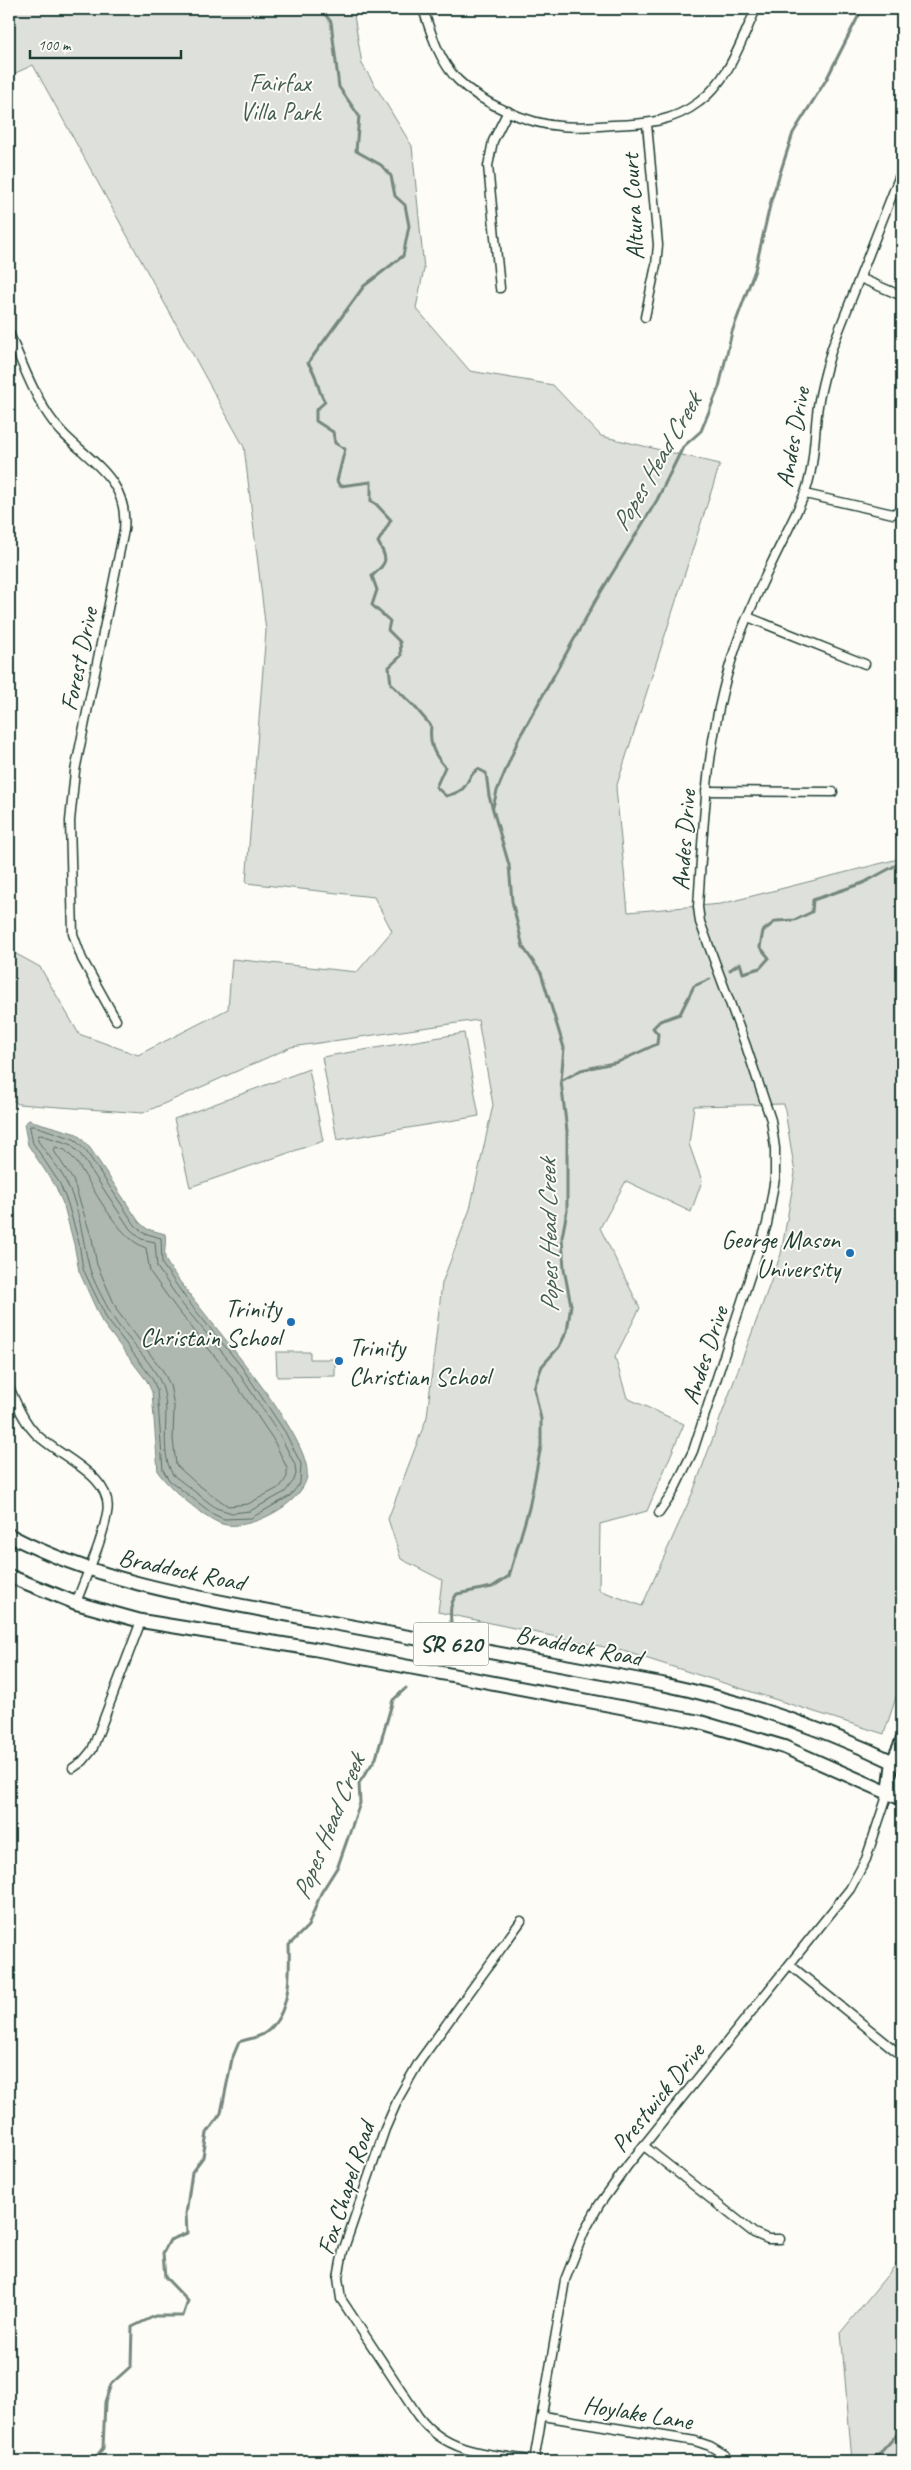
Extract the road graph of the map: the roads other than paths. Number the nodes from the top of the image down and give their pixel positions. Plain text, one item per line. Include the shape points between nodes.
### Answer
1 (423, 9) edge
2 (756, 9) edge
3 (508, 111) junction
4 (647, 124) junction
5 (902, 170) edge
6 (860, 278) junction
7 (500, 288) dead end
8 (902, 296) edge
9 (645, 317) dead end
10 (9, 332) edge
11 (805, 494) junction
12 (902, 509) edge
13 (748, 617) junction
14 (865, 664) dead end
15 (706, 790) junction
16 (833, 792) dead end
17 (116, 1020) dead end
18 (9, 1387) edge
19 (659, 1513) dead end
20 (9, 1535) edge
21 (88, 1570) junction
22 (9, 1576) edge
23 (76, 1604) junction
24 (141, 1621) junction
25 (902, 1738) edge
26 (897, 1764) edge
27 (73, 1768) dead end
28 (902, 1778) edge
29 (888, 1793) junction
30 (902, 1799) edge
31 (520, 1921) dead end
32 (790, 1965) junction
33 (902, 2056) edge
34 (644, 2146) junction
35 (780, 2239) dead end
36 (543, 2416) junction
37 (725, 2455) dead end
38 (534, 2461) edge

1 - 3 street via 442,58 456,78 476,95
2 - 4 street via 731,63 706,96 675,116
3 - 4 street via 561,126
3 - 7 street via 493,141 488,166
4 - 9 street, Altura Court via 658,245
5 - 6 street, Andes Drive
6 - 8 street
6 - 11 street, Andes Drive via 824,374
10 - 17 street, Forest Drive via 48,415 64,436 106,473 120,494 124,507 122,540 74,771 70,821 73,934 82,959
11 - 12 street via 893,514
11 - 13 street, Andes Drive
13 - 14 street
13 - 15 street, Andes Drive via 725,680 710,749
15 - 16 street
15 - 19 street, Andes Drive via 698,907 700,922 770,1120 775,1148 775,1178 767,1224 693,1451
18 - 21 street via 33,1431 54,1450 94,1476 103,1487 107,1513
20 - 21 main road, Braddock Road / SR 620
21 - 23 street
21 - 26 main road, Braddock Road / SR 620 via 182,1594 700,1692 776,1713
22 - 23 main road, Braddock Road / SR 620
23 - 24 main road, Braddock Road / SR 620
24 - 27 street via 92,1750 83,1762
24 - 29 main road, Braddock Road / SR 620 via 314,1649 700,1722 784,1747
25 - 26 street
26 - 29 street
28 - 29 street
29 - 30 main road, Braddock Road / SR 620
29 - 32 street, Prestwick Drive via 857,1878
31 - 38 street, Fox Chapel Road via 419,2062 399,2097 343,2251 338,2278 341,2299 429,2430 442,2440 467,2450
32 - 33 street
32 - 34 street, Prestwick Drive
34 - 35 street via 754,2233 768,2239
34 - 36 street, Prestwick Drive via 599,2205 572,2260 560,2302
36 - 37 street, Hoylake Lane via 695,2441
36 - 38 street, Prestwick Drive

